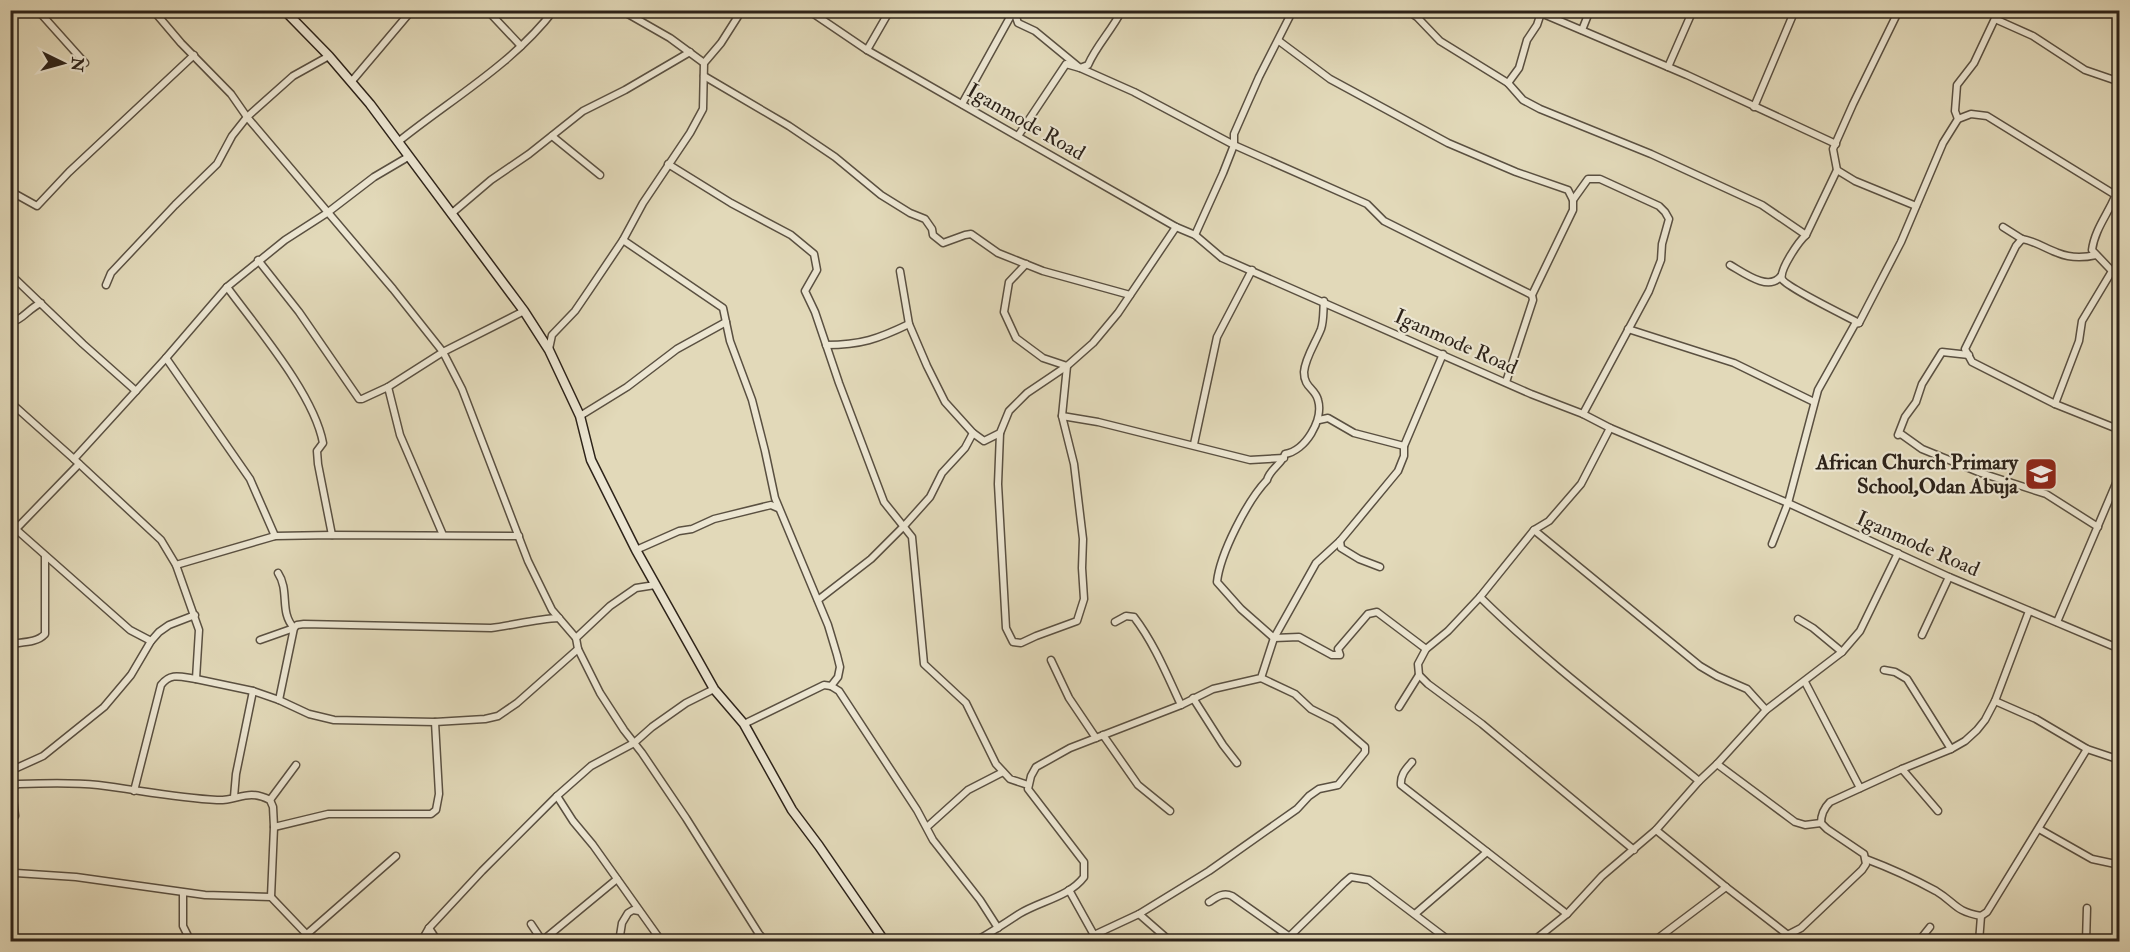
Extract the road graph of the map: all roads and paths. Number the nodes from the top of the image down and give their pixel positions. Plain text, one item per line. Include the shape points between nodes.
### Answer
1 (34, 10) edge
2 (153, 10) edge
3 (284, 10) edge
4 (412, 10) edge
5 (487, 10) edge
6 (554, 10) edge
7 (621, 10) edge
8 (742, 10) edge
9 (808, 10) edge
10 (890, 10) edge
11 (1122, 10) edge
12 (1293, 10) edge
13 (1407, 10) edge
14 (1534, 10) edge
15 (1590, 10) edge
16 (1693, 10) edge
17 (1795, 10) edge
18 (1899, 10) edge
19 (1999, 10) edge
20 (1541, 14) junction
21 (1995, 19) junction
22 (1582, 30) junction
23 (1279, 41) junction
24 (521, 46) junction
25 (867, 50) junction
26 (690, 52) junction
27 (194, 55) junction
28 (329, 56) junction
29 (86, 63) dead end
30 (704, 63) junction
31 (1668, 67) junction
32 (1080, 68) junction
33 (704, 76) junction
34 (352, 81) junction
35 (2120, 82) edge
36 (1508, 83) junction
37 (962, 104) junction
38 (1754, 107) junction
39 (247, 117) junction
40 (1958, 119) junction
41 (552, 136) junction
42 (1018, 136) junction
43 (398, 142) junction
44 (1836, 144) junction
45 (1233, 145) junction
46 (408, 157) junction
47 (668, 164) junction
48 (1837, 170) junction
49 (600, 175) dead end
50 (2120, 183) edge
51 (10, 191) edge
52 (2117, 196) junction
53 (1573, 200) junction
54 (1916, 206) junction
55 (327, 213) junction
56 (452, 214) junction
57 (1176, 227) junction
58 (2003, 227) dead end
59 (1195, 235) junction
60 (1806, 235) junction
61 (2022, 239) junction
62 (623, 240) junction
63 (2096, 255) junction
64 (258, 260) junction
65 (1026, 264) junction
66 (1730, 265) dead end
67 (900, 270) dead end
68 (1252, 270) junction
69 (2112, 271) junction
70 (10, 274) edge
71 (2120, 274) edge
72 (1781, 276) junction
73 (105, 285) dead end
74 (227, 287) junction
75 (1130, 295) junction
76 (1532, 296) junction
77 (1324, 301) junction
78 (41, 303) junction
79 (524, 312) junction
80 (726, 322) junction
81 (10, 323) edge
82 (1858, 323) junction
83 (909, 324) junction
84 (1629, 329) junction
85 (826, 345) junction
86 (549, 350) junction
87 (443, 352) junction
88 (1443, 354) junction
89 (1969, 355) junction
90 (166, 358) junction
91 (1067, 366) junction
92 (1506, 382) junction
93 (388, 387) junction
94 (136, 391) junction
95 (10, 402) edge
96 (1814, 402) junction
97 (2055, 404) junction
98 (1583, 414) junction
99 (580, 416) junction
100 (1062, 416) junction
101 (1319, 420) junction
102 (1610, 428) junction
103 (2120, 430) edge
104 (973, 433) junction
105 (1000, 433) junction
106 (1194, 444) junction
107 (1404, 447) junction
108 (1284, 458) junction
109 (77, 461) junction
110 (2120, 474) edge
111 (1788, 503) junction
112 (778, 508) junction
113 (904, 526) junction
114 (13, 527) edge
115 (2098, 527) junction
116 (1534, 530) junction
117 (333, 534) junction
118 (443, 535) junction
119 (275, 536) junction
120 (519, 536) junction
121 (1340, 541) junction
122 (1772, 544) dead end
123 (636, 550) junction
124 (1898, 553) junction
125 (45, 556) junction
126 (176, 565) junction
127 (1380, 567) dead end
128 (278, 573) dead end
129 (1949, 577) junction
130 (655, 585) junction
131 (1480, 597) junction
132 (818, 600) junction
133 (2029, 611) junction
134 (195, 615) junction
135 (559, 618) junction
136 (1798, 619) dead end
137 (1115, 622) dead end
138 (2057, 622) junction
139 (294, 628) junction
140 (1922, 635) dead end
141 (576, 638) junction
142 (1274, 638) junction
143 (260, 640) dead end
144 (151, 641) junction
145 (10, 644) edge
146 (578, 649) junction
147 (1426, 649) junction
148 (2120, 649) edge
149 (1842, 652) junction
150 (1050, 660) dead end
151 (1884, 670) dead end
152 (1419, 675) junction
153 (1260, 678) junction
154 (195, 679) junction
155 (1805, 682) junction
156 (831, 686) junction
157 (714, 689) junction
158 (253, 691) junction
159 (1193, 698) junction
160 (279, 700) junction
161 (1995, 700) junction
162 (1181, 705) junction
163 (1399, 708) dead end
164 (1766, 710) junction
165 (435, 722) junction
166 (744, 724) junction
167 (1099, 737) junction
168 (634, 743) junction
169 (1951, 749) junction
170 (2087, 749) junction
171 (2120, 760) edge
172 (1412, 762) dead end
173 (1237, 763) dead end
174 (1717, 764) junction
175 (296, 765) dead end
176 (1902, 769) junction
177 (10, 771) edge
178 (1003, 772) junction
179 (1698, 781) junction
180 (1028, 785) junction
181 (1860, 788) junction
182 (134, 791) junction
183 (557, 796) junction
184 (234, 797) junction
185 (270, 800) junction
186 (1170, 811) dead end
187 (1938, 811) dead end
188 (15, 816) dead end
189 (1821, 823) junction
190 (274, 827) junction
191 (927, 827) junction
192 (2039, 829) junction
193 (1656, 830) junction
194 (1634, 850) junction
195 (1487, 852) junction
196 (396, 856) dead end
197 (1866, 859) junction
198 (2120, 865) edge
199 (16, 873) dead end
200 (617, 879) junction
201 (1726, 887) junction
202 (1069, 890) junction
203 (183, 893) junction
204 (271, 897) junction
205 (1209, 902) dead end
206 (2087, 908) dead end
207 (639, 911) junction
208 (1139, 914) junction
209 (1415, 914) junction
210 (1566, 914) junction
211 (1981, 916) junction
212 (531, 924) dead end
213 (1930, 927) dead end
214 (429, 928) junction
215 (998, 928) junction
216 (307, 934) junction
217 (1094, 934) junction
218 (1788, 935) junction
219 (1290, 936) junction
220 (543, 941) edge
221 (191, 942) edge
222 (314, 942) edge
223 (421, 942) edge
224 (438, 942) edge
225 (619, 942) edge
226 (662, 942) edge
227 (766, 942) edge
228 (885, 942) edge
229 (974, 942) edge
230 (1084, 942) edge
231 (1172, 942) edge
232 (1297, 942) edge
233 (1451, 942) edge
234 (1532, 942) edge
235 (1653, 942) edge
236 (1774, 942) edge
237 (1918, 942) edge
238 (1979, 942) edge
239 (2086, 942) edge

1 - 29 street
2 - 27 street
3 - 28 street
4 - 34 street
5 - 24 street
6 - 24 street
7 - 26 street
8 - 30 street
9 - 25 street, Iganmode Road
10 - 25 street
11 - 32 street via 1088,65
12 - 23 street
13 - 36 street via 1440,41
14 - 20 street
15 - 22 street
16 - 31 street
17 - 38 street
18 - 44 street
19 - 21 street
20 - 22 street
20 - 36 street via 1527,40 1519,68
21 - 35 street via 2033,36 2085,70
21 - 40 street via 1974,63 1957,85
22 - 31 street
23 - 45 street via 1259,77
23 - 53 street via 1330,79 1394,114 1448,143 1568,190
24 - 43 street
25 - 37 street, Iganmode Road
26 - 30 street
26 - 41 street via 583,111
27 - 39 street
27 - 51 street via 38,206
28 - 34 street
28 - 39 street via 293,76
30 - 33 street
31 - 38 street
32 - 37 street via 1035,31 1018,23 1014,10
32 - 42 street via 1066,64
32 - 45 street
33 - 47 street via 703,109
33 - 65 street via 789,126 881,195 925,219 933,236 943,243 971,234 998,253
34 - 43 street
36 - 60 street via 1523,100 1540,109 1652,154 1762,205
37 - 42 street, Iganmode Road
38 - 44 street
39 - 55 street
39 - 73 street via 217,164 111,273
40 - 52 street via 1971,114 1987,116
40 - 54 street via 1943,143
41 - 49 street
41 - 56 street
42 - 57 street, Iganmode Road
43 - 46 street
44 - 48 street via 1833,149
45 - 59 street
45 - 76 street via 1367,204 1384,221
46 - 55 street
46 - 56 street
47 - 62 street
47 - 85 street via 811,250 817,270 806,291
48 - 54 street
48 - 60 street
50 - 52 street
52 - 63 street via 2093,240
53 - 76 street via 1573,210
53 - 84 street via 1588,179 1600,179 1665,212 1668,219 1661,260
54 - 82 street
55 - 64 street
55 - 87 street
56 - 79 street
57 - 59 street, Iganmode Road
57 - 75 street
58 - 61 street
59 - 68 street, Iganmode Road via 1222,258
60 - 72 street
61 - 63 street via 2058,254
61 - 89 street via 1968,340 1965,349
62 - 80 street via 723,308
62 - 86 street via 575,311 552,335
63 - 69 street
64 - 74 street
64 - 93 street via 358,399
65 - 75 street
65 - 91 street via 1009,282 1004,312 1016,338 1043,358
66 - 72 street via 1772,284
67 - 83 street
68 - 77 street, Iganmode Road
68 - 106 street via 1217,337
69 - 71 street
69 - 97 street via 2082,321 2079,341
70 - 78 street
72 - 82 street via 1796,290
74 - 90 street
74 - 117 street via 275,352 313,413 323,442 317,451 318,464
75 - 91 street via 1093,343
76 - 92 street
77 - 88 street, Iganmode Road
77 - 101 street via 1322,326 1304,370 1307,387 1319,401
78 - 81 street
78 - 94 street
79 - 86 street
79 - 87 street
80 - 99 street via 677,349
80 - 112 street via 752,400
82 - 96 street
83 - 85 street via 881,338 853,345
83 - 104 street via 945,402
84 - 96 street via 1734,363
84 - 98 street
85 - 113 street via 884,502
86 - 99 street
87 - 93 street
87 - 120 street via 462,389
88 - 92 street, Iganmode Road
88 - 107 street
89 - 97 street via 1972,362
89 - 115 street via 1942,352 1898,435 1981,473 2046,494
90 - 94 street
90 - 119 street via 250,479
91 - 100 street
91 - 105 street via 1027,393 1009,411
92 - 98 street, Iganmode Road
93 - 118 street via 400,435
94 - 109 street
95 - 109 street
96 - 111 street
97 - 103 street
98 - 102 street, Iganmode Road
99 - 123 street via 591,460
100 - 105 street via 1074,464 1083,539 1084,599 1077,621 1021,643 1013,642 1006,628 998,484
100 - 106 street
101 - 107 street via 1328,418 1354,433
101 - 108 street via 1308,437
102 - 111 street, Iganmode Road
102 - 116 street via 1581,484 1549,521
104 - 105 street via 984,441
104 - 113 street via 942,473 930,497
106 - 108 street via 1250,460
107 - 121 street via 1398,471
108 - 142 street via 1269,474 1235,528 1217,582
109 - 114 street
109 - 126 street via 161,540
110 - 115 street
111 - 122 street
111 - 124 street, Iganmode Road
112 - 123 street via 771,505 714,519
112 - 132 street
113 - 132 street via 871,559
113 - 178 street via 912,537 924,664 966,703
114 - 125 street
115 - 138 street
116 - 131 street
116 - 164 street via 1700,666 1747,689
117 - 118 street
117 - 119 street
118 - 120 street
119 - 126 street
120 - 135 street
121 - 127 street via 1341,548
121 - 142 street via 1316,563
123 - 130 street
124 - 129 street, Iganmode Road
124 - 149 street via 1860,631
125 - 144 street via 130,630
125 - 145 street via 45,634 34,641
126 - 134 street
128 - 139 street via 285,590 285,614
129 - 133 street, Iganmode Road
129 - 140 street
130 - 141 street via 636,588
130 - 157 street
131 - 147 street
131 - 179 street via 1559,670
132 - 156 street via 840,667
133 - 138 street, Iganmode Road
133 - 161 street
134 - 144 street via 169,625
134 - 154 street via 199,630
135 - 139 street via 491,628 304,624
135 - 141 street
136 - 149 street
137 - 162 street via 1126,616 1134,617
138 - 148 street, Iganmode Road
139 - 143 street
139 - 160 street
141 - 146 street
142 - 147 street via 1299,637 1332,655 1340,655 1338,649 1368,614 1377,612
142 - 153 street
144 - 177 street via 131,675 104,707 43,756
146 - 165 street via 498,716
146 - 168 street via 600,693
147 - 152 street
149 - 155 street
150 - 167 street via 1069,698
151 - 169 street via 1907,679
152 - 163 street
152 - 194 street
153 - 159 street
153 - 208 street via 1295,694 1311,709 1335,721 1365,747 1365,752 1338,785 1319,789 1209,871
154 - 158 street
154 - 182 street via 172,675 161,685
155 - 164 street
155 - 181 street
156 - 166 street via 824,685
156 - 191 street
157 - 166 street
157 - 168 street via 686,703
158 - 160 street
158 - 184 street
159 - 162 street
159 - 173 street
160 - 165 street via 334,720
161 - 169 street via 1977,730
161 - 170 street
162 - 167 street
164 - 174 street
165 - 190 street via 439,794 436,810 431,814 340,813
166 - 228 street via 792,810
167 - 180 street via 1036,767
167 - 186 street via 1138,785
168 - 183 street via 591,766
168 - 227 street
169 - 176 street
170 - 171 street
170 - 192 street
172 - 195 street via 1400,779 1401,785
174 - 179 street
174 - 189 street via 1795,822
175 - 185 street
176 - 181 street
176 - 187 street
178 - 180 street
178 - 191 street via 968,790
179 - 193 street
180 - 202 street via 1084,862 1084,877
181 - 189 street via 1830,802
182 - 184 street via 220,800
182 - 188 street via 96,785 16,785 12,788
183 - 200 street
183 - 214 street
184 - 185 street via 249,794
185 - 190 street
189 - 197 street
190 - 204 street
191 - 215 street
192 - 198 street via 2092,859
192 - 211 street
193 - 194 street
193 - 201 street
194 - 210 street
195 - 209 street
195 - 210 street
196 - 216 street
197 - 211 street via 1939,893 1964,912
197 - 218 street via 1862,870 1801,928
199 - 203 street via 75,877
200 - 207 street
200 - 220 street
201 - 218 street
201 - 235 street
202 - 215 street
202 - 217 street
203 - 204 street
203 - 221 street via 183,926
204 - 216 street
205 - 219 street via 1227,893
206 - 239 street
207 - 225 street via 633,910 625,917
207 - 226 street
208 - 217 street
208 - 231 street
209 - 219 street via 1369,880 1351,877
209 - 233 street
210 - 234 street
211 - 238 street
212 - 220 street
213 - 237 street
214 - 223 street
214 - 224 street
215 - 229 street
216 - 222 street
217 - 230 street
218 - 236 street
219 - 232 street

